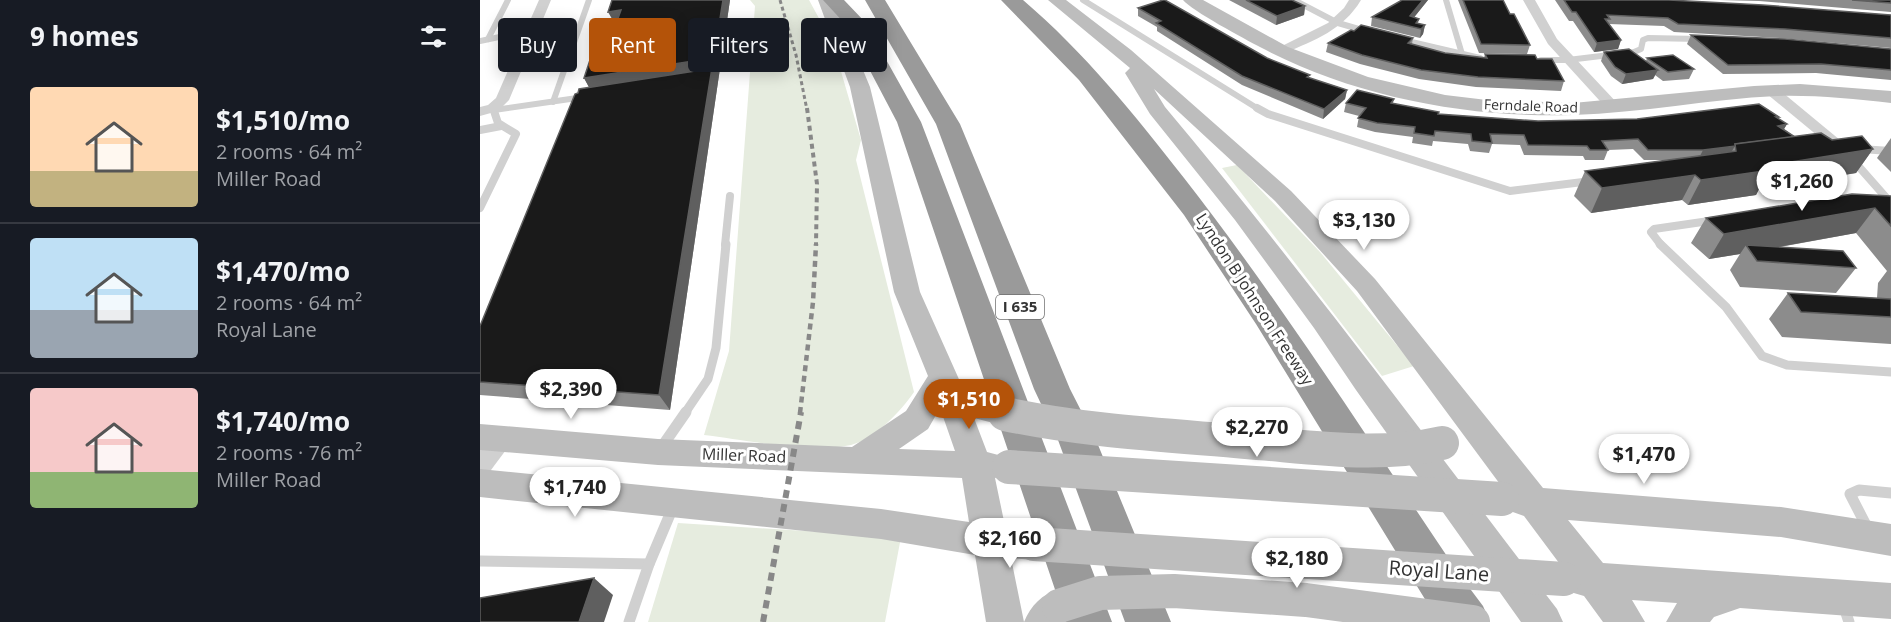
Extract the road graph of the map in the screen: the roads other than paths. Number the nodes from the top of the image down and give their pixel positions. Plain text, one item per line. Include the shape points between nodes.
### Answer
1 (508, 0) edge
2 (545, 0) edge
3 (589, 0) edge
4 (826, 0) edge
5 (833, 0) edge
6 (875, 0) edge
7 (1011, 0) edge
8 (1056, 0) edge
9 (1083, 0) edge
10 (1191, 0) edge
11 (1294, 0) edge
12 (1355, 0) edge
13 (1446, 0) edge
14 (1529, 0) edge
15 (538, 18) edge
16 (1338, 22) junction
17 (577, 33) edge
18 (1380, 35) edge
19 (498, 37) edge
20 (488, 39) junction
21 (1703, 39) edge
22 (1400, 40) edge
23 (480, 41) edge
24 (1280, 50) junction
25 (1125, 54) junction
26 (1462, 54) junction
27 (1490, 58) edge
28 (1534, 59) edge
29 (1568, 60) junction
30 (515, 72) edge
31 (563, 72) edge
32 (1772, 91) junction
33 (587, 97) edge
34 (1891, 97) edge
35 (553, 102) junction
36 (1614, 108) junction
37 (486, 110) edge
38 (501, 126) junction
39 (480, 130) edge
40 (1825, 149) edge
41 (1891, 151) edge
42 (1846, 153) junction
43 (1601, 180) edge
44 (1884, 195) junction
45 (730, 196) dead end
46 (1873, 197) edge
47 (1891, 202) edge
48 (480, 208) edge
49 (1724, 219) edge
50 (1891, 372) edge
51 (946, 386) junction
52 (1468, 418) junction
53 (492, 438) edge
54 (658, 452) junction
55 (859, 459) junction
56 (480, 466) edge
57 (992, 466) junction
58 (480, 483) edge
59 (1891, 493) edge
60 (1517, 500) junction
61 (675, 502) junction
62 (1883, 539) edge
63 (989, 541) junction
64 (480, 561) edge
65 (649, 564) junction
66 (1577, 579) junction
67 (1739, 591) junction
68 (1891, 601) edge
69 (1845, 610) edge
70 (1064, 617) edge
71 (629, 622) edge
72 (1005, 622) edge
73 (1148, 622) edge
74 (1467, 622) edge
75 (1473, 622) edge
76 (1544, 622) edge
77 (1626, 622) edge
78 (1685, 622) edge

1 - 20 lane
2 - 15 street
3 - 17 lane
4 - 51 main road via 860,87 907,292
5 - 70 highway via 855,22 909,122
6 - 73 highway, I 635 via 948,124
7 - 74 highway, Lyndon B Johnson Freeway via 1087,75 1194,208 1253,292
8 - 25 main road
9 - 43 lane via 1268,114 1510,191
10 - 24 main road, Ferndale Road
11 - 16 lane
12 - 16 street
13 - 26 lane
14 - 29 street via 1544,29
16 - 18 lane
16 - 24 street
19 - 20 lane
20 - 23 lane
21 - 29 lane via 1648,38 1634,52
22 - 26 lane
24 - 36 main road, Ferndale Road via 1368,82 1447,100 1508,107
25 - 52 main road via 1283,196 1366,285
25 - 76 main road via 1157,110 1324,321
26 - 27 lane
28 - 29 lane
29 - 36 street
30 - 37 street via 502,100
31 - 35 lane
32 - 34 main road, Ferndale Road via 1826,90
32 - 36 main road, Ferndale Road
32 - 42 street
33 - 35 lane
35 - 37 lane
37 - 38 lane
38 - 39 lane
38 - 48 lane via 516,134
40 - 42 lane
41 - 42 lane
42 - 44 lane
44 - 46 lane
44 - 47 lane
45 - 54 lane via 716,348 708,379
49 - 50 lane via 1651,232 1726,307 1762,356 1787,365
51 - 52 main road, bridge via 981,408 1045,424 1374,451 1420,450 1442,443
51 - 55 main road via 917,420
51 - 57 main road
52 - 60 main road
53 - 54 main road, Miller Road
53 - 56 street
54 - 55 main road, Miller Road
55 - 57 main road, Miller Road
57 - 60 main road, bridge
57 - 63 main road
58 - 61 main road
59 - 62 lane via 1859,490 1850,494
60 - 62 main road via 1781,522
60 - 66 main road
61 - 63 main road, Royal Lane via 881,524
61 - 65 lane
63 - 66 main road, Royal Lane, bridge
63 - 72 main road
64 - 65 lane
65 - 71 lane
66 - 67 main road, Royal Lane
66 - 77 main road
67 - 69 main road, Royal Lane
67 - 78 main road via 1702,603
68 - 69 main road, Royal Lane
70 - 75 main road, bridge via 1100,593 1174,591 1306,600

